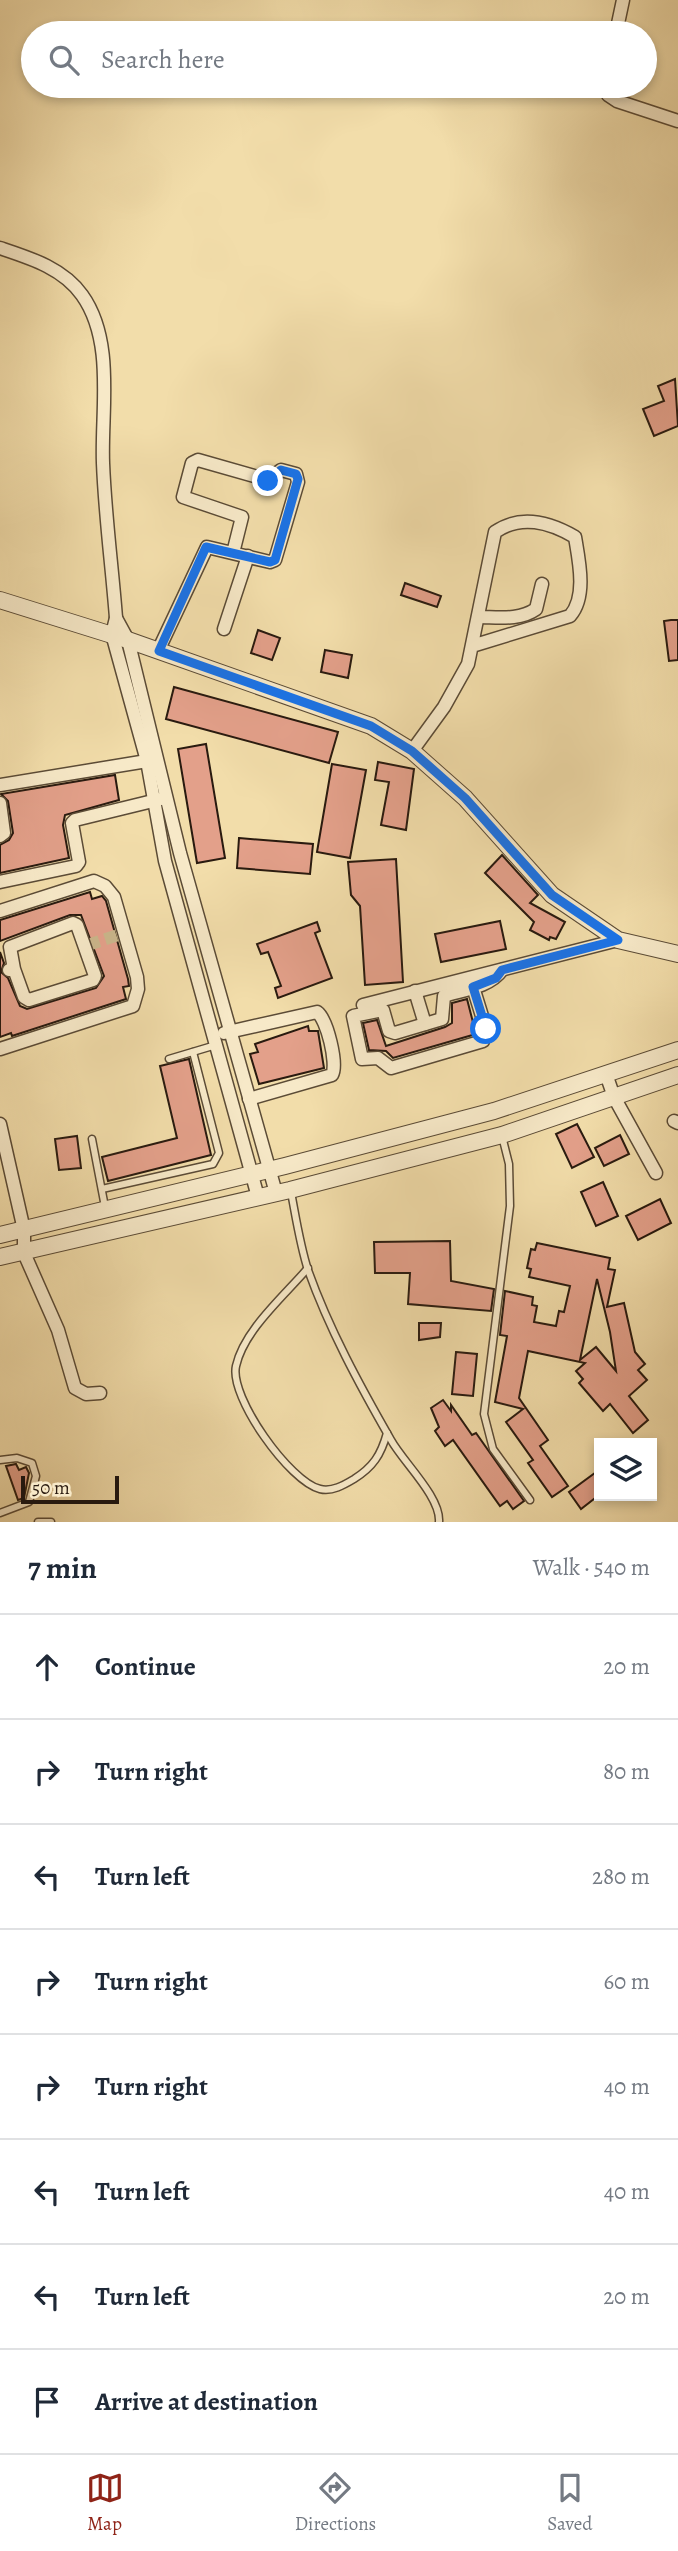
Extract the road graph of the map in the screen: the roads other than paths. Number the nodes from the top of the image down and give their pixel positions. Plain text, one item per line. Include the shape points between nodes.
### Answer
1 (623, 0) edge
2 (619, 21) edge
3 (612, 98) edge
4 (678, 121) edge
5 (0, 248) edge
6 (233, 553) junction
7 (248, 556) junction
8 (541, 584) dead end
9 (0, 600) edge
10 (478, 617) junction
11 (116, 618) junction
12 (224, 629) dead end
13 (112, 635) junction
14 (128, 639) junction
15 (472, 646) junction
16 (159, 651) junction
17 (412, 751) junction
18 (148, 761) junction
19 (0, 785) edge
20 (168, 798) junction
21 (154, 800) junction
22 (0, 803) edge
23 (0, 836) edge
24 (0, 882) edge
25 (0, 911) edge
26 (618, 940) junction
27 (86, 945) joint
28 (678, 954) edge
29 (502, 970) junction
30 (473, 987) junction
31 (415, 991) junction
32 (363, 1005) dead end
33 (425, 1024) junction
34 (229, 1032) junction
35 (215, 1041) junction
36 (0, 1049) edge
37 (678, 1050) edge
38 (193, 1052) junction
39 (169, 1059) dead end
40 (606, 1074) junction
41 (678, 1075) edge
42 (614, 1097) junction
43 (249, 1099) junction
44 (496, 1110) junction
45 (0, 1125) edge
46 (502, 1135) junction
47 (92, 1139) dead end
48 (270, 1170) junction
49 (656, 1173) dead end
50 (251, 1174) junction
51 (102, 1189) junction
52 (283, 1191) junction
53 (258, 1197) junction
54 (109, 1208) junction
55 (24, 1230) junction
56 (120, 1230) junction
57 (0, 1236) edge
58 (23, 1253) junction
59 (0, 1257) edge
60 (308, 1268) junction
61 (100, 1393) dead end
62 (387, 1433) junction
63 (0, 1460) edge
64 (530, 1500) dead end
65 (0, 1513) edge
66 (38, 1522) edge
67 (51, 1522) edge
68 (439, 1522) edge

1 - 2 street
3 - 4 street
5 - 11 street via 40,262 69,280 95,320 103,360 103,464
6 - 7 street
6 - 7 street via 241,515 183,497 194,461 268,481 281,470 298,477 275,560
6 - 16 street via 211,547 204,550
7 - 12 street
8 - 10 street via 536,609 530,613
9 - 13 street
10 - 15 street
10 - 15 street via 495,533 510,522 553,525 575,537 580,568 578,607 570,616
11 - 13 street
11 - 14 street
13 - 14 street
13 - 18 street
14 - 16 street
14 - 20 street
15 - 17 street via 468,664 444,707
16 - 17 street via 371,726
17 - 26 street via 465,798 552,895
18 - 19 street
18 - 21 street
20 - 21 street
20 - 34 street
21 - 24 street via 75,820 76,866
21 - 35 street via 165,861
22 - 23 street via 4,833
25 - 36 street via 94,881 105,886 114,897 138,989 133,1006
26 - 28 street
26 - 29 street
27 - 27 street via 73,923 9,947 11,969 24,997 29,1000 93,980
29 - 30 street via 496,978
29 - 31 street
30 - 33 street via 444,996 442,1019
30 - 33 street via 486,1029 483,1041 391,1069 378,1058 362,1059 351,1018 383,1010 389,1031 395,1033
31 - 32 street
31 - 33 street
34 - 35 street
34 - 43 street
34 - 43 street via 317,1012 323,1017 335,1064 332,1075
35 - 38 lane
35 - 50 street
37 - 40 street
38 - 39 lane
38 - 51 lane via 218,1160
40 - 42 street
40 - 44 street
41 - 42 street
42 - 46 street
42 - 49 street
43 - 48 street
44 - 46 street
44 - 48 street
45 - 55 street
46 - 52 street
46 - 64 lane via 509,1164 510,1206 484,1414 493,1449
47 - 51 lane
48 - 50 street
48 - 52 street
50 - 53 street
50 - 54 street
51 - 54 lane
52 - 53 street
52 - 60 lane
53 - 56 street
54 - 55 street
54 - 56 street
55 - 57 street
55 - 58 street
56 - 58 street
58 - 59 street
58 - 61 street via 58,1330 75,1388 86,1394
60 - 62 lane via 334,1333
60 - 62 lane via 239,1355 237,1385 279,1458 317,1489 337,1488 373,1465
62 - 68 lane via 430,1494
63 - 65 lane via 26,1460 36,1476 29,1502
66 - 67 lane

